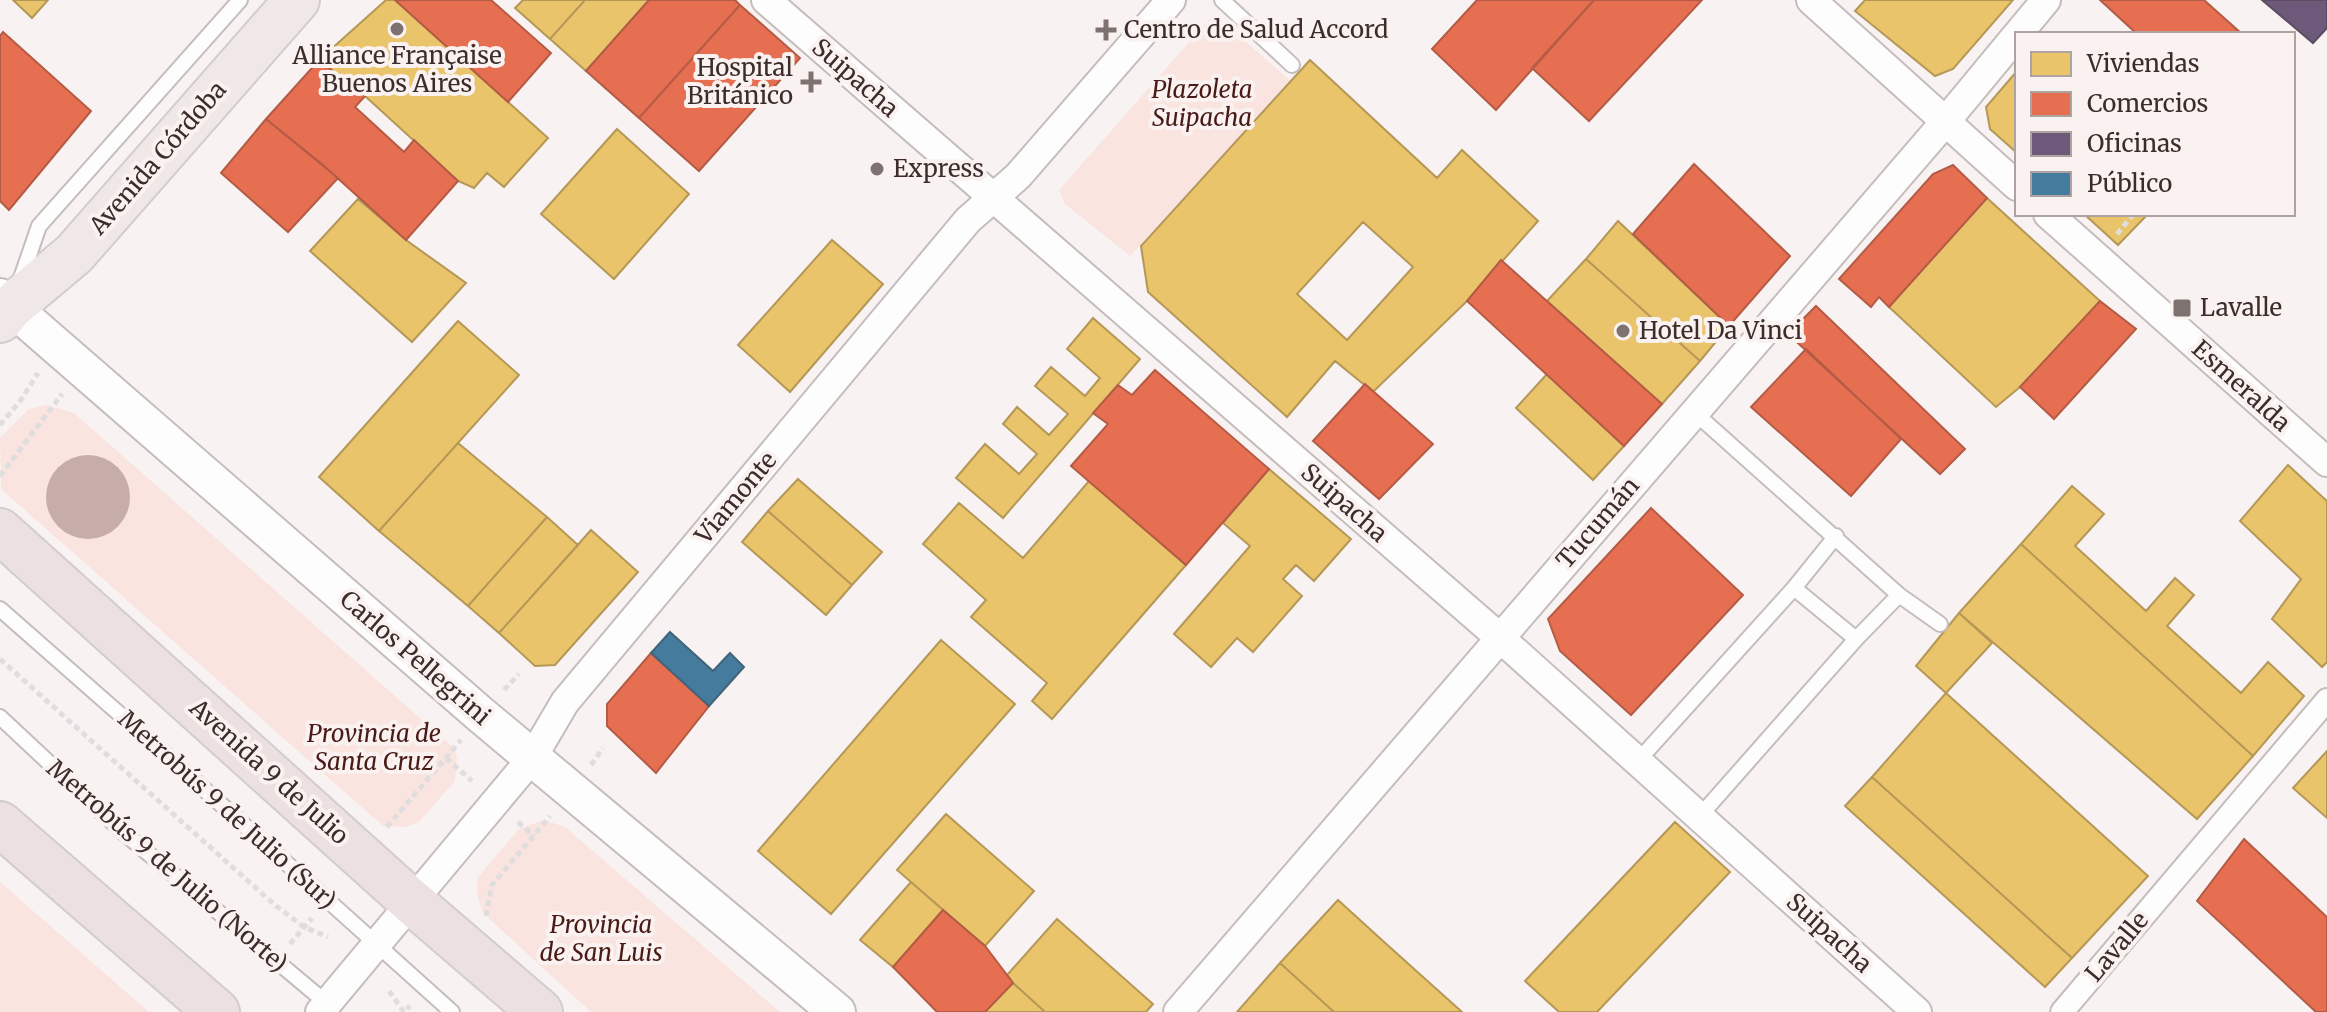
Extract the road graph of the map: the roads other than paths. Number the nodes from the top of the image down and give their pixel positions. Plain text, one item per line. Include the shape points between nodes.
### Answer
1 (240, 0) edge
2 (297, 0) edge
3 (766, 0) edge
4 (1171, 0) edge
5 (1222, 0) edge
6 (1811, 0) edge
7 (2046, 0) edge
8 (2019, 32) edge
9 (2015, 36) edge
10 (1292, 65) dead end
11 (1945, 122) junction
12 (2015, 184) edge
13 (993, 197) junction
14 (2050, 216) edge
15 (4, 308) edge
16 (1694, 412) junction
17 (2327, 462) edge
18 (0, 531) edge
19 (1836, 536) junction
20 (1794, 588) junction
21 (1899, 595) junction
22 (0, 609) edge
23 (1940, 624) dead end
24 (1499, 637) junction
25 (1856, 639) junction
26 (2327, 700) edge
27 (0, 717) edge
28 (532, 758) junction
29 (1637, 762) junction
30 (1699, 817) junction
31 (0, 824) edge
32 (412, 902) junction
33 (368, 955) junction
34 (328, 1009) edge
35 (217, 1012) edge
36 (452, 1012) edge
37 (540, 1012) edge
38 (837, 1012) edge
39 (1178, 1012) edge
40 (1917, 1012) edge
41 (2062, 1012) edge

1 - 15 lane, Avenida Córdoba via 39,226
2 - 15 main road, Avenida Córdoba via 74,254
3 - 13 street, Suipacha
4 - 13 street, Viamonte via 1018,176
5 - 10 lane
6 - 11 street
7 - 8 street, Tucumán
9 - 11 street, Tucumán
11 - 12 street
11 - 16 street, Tucumán
13 - 24 street, Suipacha
13 - 28 street, Viamonte via 957,232 565,702
14 - 17 street, Esmeralda
15 - 28 street, Carlos Pellegrini
16 - 19 lane
16 - 24 street, Tucumán
18 - 32 highway, Avenida 9 de Julio
19 - 20 lane
19 - 21 lane
20 - 25 lane
20 - 29 lane
21 - 23 lane
21 - 25 lane
22 - 33 lane, Metrobús 9 de Julio (Sur)
24 - 29 street, Suipacha
24 - 39 street, Tucumán
25 - 30 lane
26 - 41 street, Lavalle
27 - 34 lane, Metrobús 9 de Julio (Norte) via 124,833
28 - 32 street, Viamonte
28 - 38 street, Carlos Pellegrini
29 - 30 street, Suipacha
30 - 40 street, Suipacha
31 - 35 highway
32 - 33 street, Viamonte
32 - 37 highway, Avenida 9 de Julio
33 - 34 street, Viamonte
33 - 36 lane, Metrobús 9 de Julio (Sur) via 425,988

